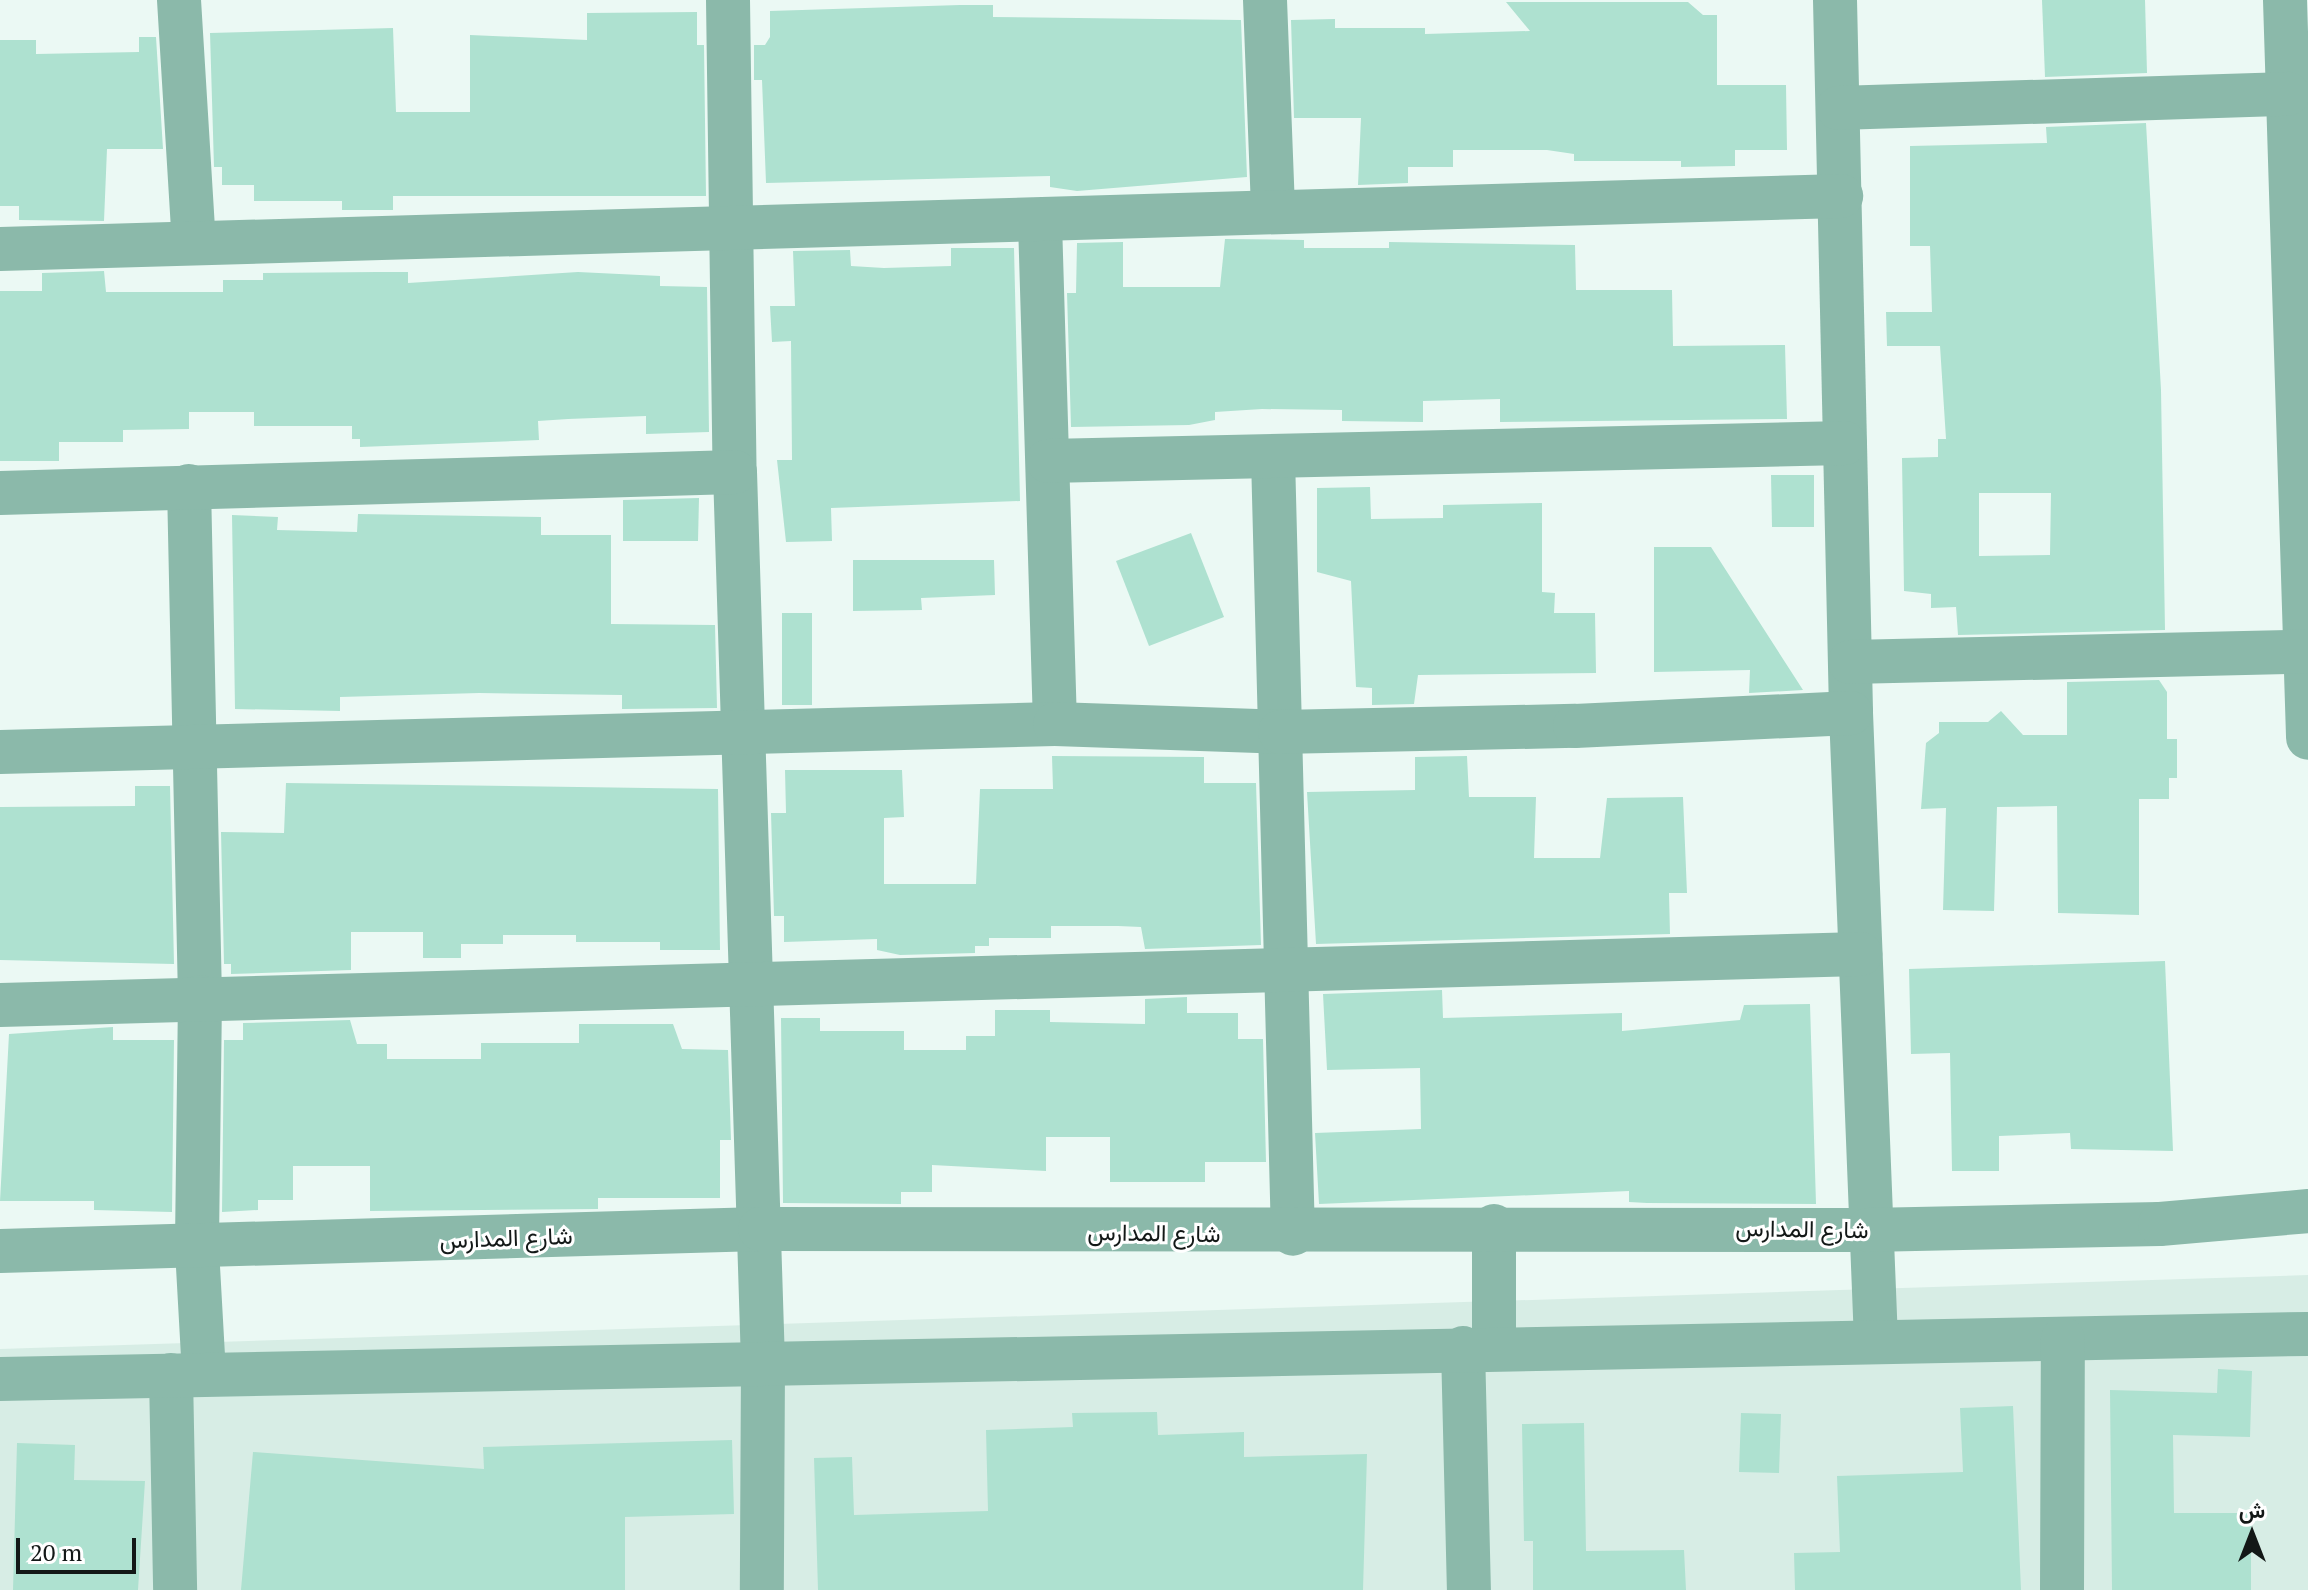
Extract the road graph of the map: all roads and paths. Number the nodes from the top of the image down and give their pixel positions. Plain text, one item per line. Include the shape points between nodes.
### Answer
1 (179, 0) edge
2 (728, 0) edge
3 (1265, 0) edge
4 (1835, 0) edge
5 (2285, 0) edge
6 (2295, 107) edge
7 (1838, 108) junction
8 (1841, 196) junction
9 (1273, 212) junction
10 (1040, 222) junction
11 (733, 229) junction
12 (194, 242) junction
13 (0, 249) edge
14 (2302, 391) edge
15 (1845, 443) junction
16 (1273, 457) junction
17 (1048, 461) junction
18 (735, 472) junction
19 (189, 486) junction
20 (0, 493) edge
21 (2306, 652) edge
22 (1850, 662) junction
23 (1851, 713) junction
24 (1055, 724) junction
25 (1280, 732) junction
26 (742, 735) junction
27 (2308, 738) edge
28 (192, 746) junction
29 (0, 752) edge
30 (1860, 954) junction
31 (1285, 968) junction
32 (751, 982) junction
33 (200, 997) junction
34 (0, 1005) edge
35 (2308, 1211) edge
36 (1494, 1226) junction
37 (760, 1229) junction
38 (1868, 1230) junction
39 (1293, 1234) junction
40 (197, 1249) junction
41 (0, 1251) edge
42 (2308, 1334) edge
43 (2063, 1339) junction
44 (1876, 1342) junction
45 (1478, 1349) junction
46 (763, 1364) junction
47 (188, 1375) junction
48 (0, 1379) edge
49 (175, 1590) edge
50 (762, 1590) edge
51 (1469, 1590) edge
52 (2062, 1590) edge

1 - 12 street
2 - 11 street
3 - 9 street
4 - 7 street
5 - 6 street
6 - 7 street
6 - 14 street
7 - 8 street
8 - 9 street
8 - 15 street
9 - 10 street
10 - 11 street
10 - 17 street
11 - 12 street
11 - 18 street
12 - 13 street
14 - 21 street
15 - 16 street
15 - 22 street
16 - 17 street
16 - 25 street
17 - 24 street
18 - 19 street
18 - 26 street
19 - 20 street
19 - 28 street
21 - 22 street
21 - 27 street
22 - 23 street
23 - 25 street
23 - 30 street
24 - 25 street
24 - 26 street
25 - 31 street
26 - 28 street
26 - 32 street
28 - 29 street
28 - 33 street
30 - 31 street
30 - 38 street
31 - 32 street
31 - 39 street
32 - 33 street
32 - 37 street
33 - 34 street
33 - 40 street
35 - 38 street, شارع المدارس via 2160,1224
36 - 38 street, شارع المدارس
36 - 39 street, شارع المدارس
36 - 45 street
37 - 39 street, شارع المدارس
37 - 40 street, شارع المدارس
37 - 46 street
38 - 44 street
40 - 41 street, شارع المدارس
40 - 47 street
42 - 43 street
43 - 44 street
43 - 52 street
44 - 45 street
45 - 46 street
45 - 51 street
46 - 47 street
46 - 50 street
47 - 48 street
47 - 49 street

